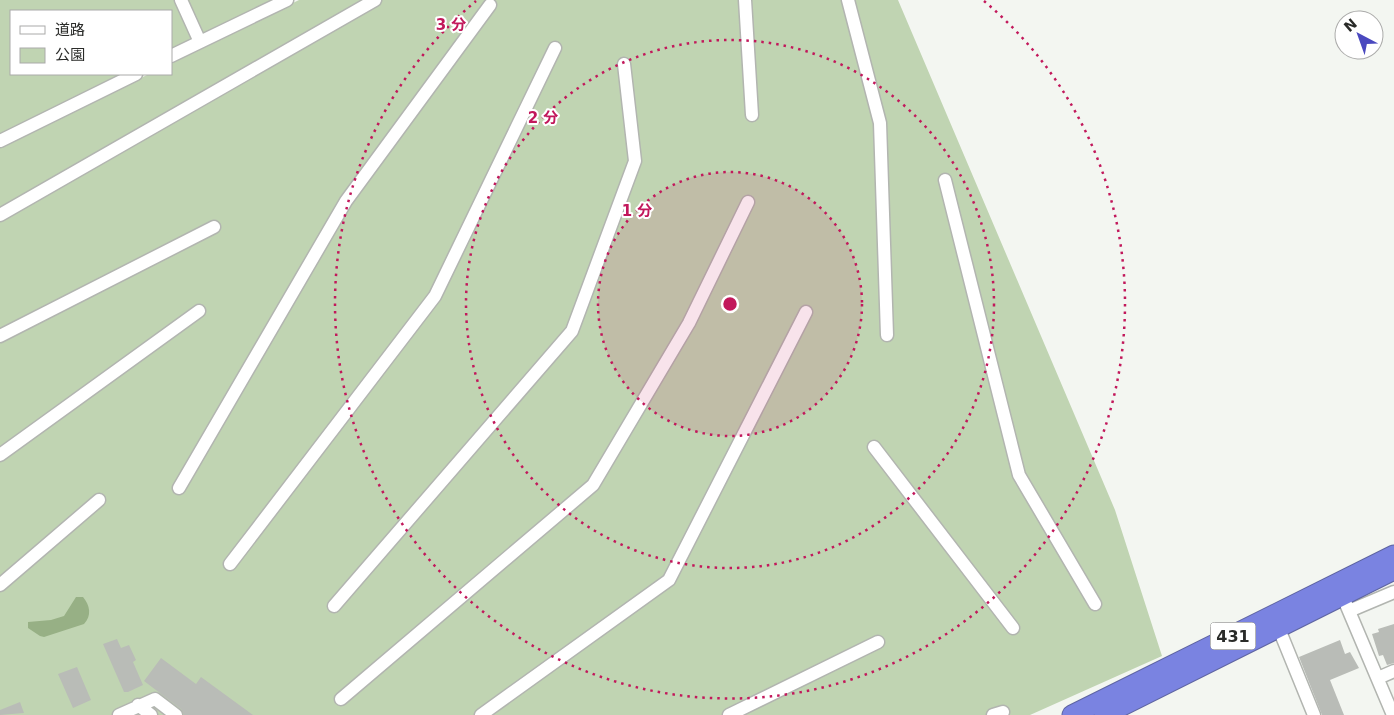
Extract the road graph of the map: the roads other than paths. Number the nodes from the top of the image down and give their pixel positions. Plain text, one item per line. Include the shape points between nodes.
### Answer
1 (182, 0) edge
2 (287, 0) edge
3 (375, 0) edge
4 (745, 0) edge
5 (848, 0) edge
6 (490, 5) dead end
7 (200, 42) junction
8 (555, 48) dead end
9 (172, 56) edge
10 (624, 64) dead end
11 (134, 75) edge
12 (752, 115) dead end
13 (0, 141) edge
14 (945, 180) dead end
15 (748, 202) dead end
16 (0, 215) edge
17 (214, 227) dead end
18 (199, 311) dead end
19 (806, 312) dead end
20 (887, 335) dead end
21 (0, 336) edge
22 (874, 447) dead end
23 (0, 455) edge
24 (179, 488) dead end
25 (98, 500) dead end
26 (1394, 555) edge
27 (230, 564) dead end
28 (1394, 570) edge
29 (0, 585) edge
30 (1394, 592) edge
31 (1095, 604) dead end
32 (1346, 604) junction
33 (334, 606) dead end
34 (1013, 628) dead end
35 (1278, 629) junction
36 (878, 642) dead end
37 (1394, 671) edge
38 (1378, 678) junction
39 (341, 699) dead end
40 (138, 705) junction
41 (119, 715) edge
42 (151, 715) edge
43 (176, 715) edge
44 (481, 715) edge
45 (729, 715) edge
46 (1072, 715) edge
47 (1104, 715) edge
48 (1314, 715) edge
49 (1393, 715) edge

1 - 7 street
2 - 7 street
3 - 16 street
4 - 12 street
5 - 20 street via 880,123
6 - 24 street via 346,201
7 - 9 street
8 - 27 street via 435,296
10 - 33 street via 635,161 572,331
11 - 13 street
14 - 31 street via 1018,476
15 - 39 street via 689,323 593,484
17 - 21 street
18 - 23 street
19 - 44 street via 668,580
22 - 34 street
25 - 29 street
26 - 46 highway, 431
28 - 32 highway, 431
30 - 32 street
32 - 35 highway, 431
32 - 38 street
35 - 47 highway, 431
35 - 48 street
36 - 45 street
37 - 38 street
38 - 49 street
40 - 41 street
40 - 42 street
40 - 43 street via 155,699

